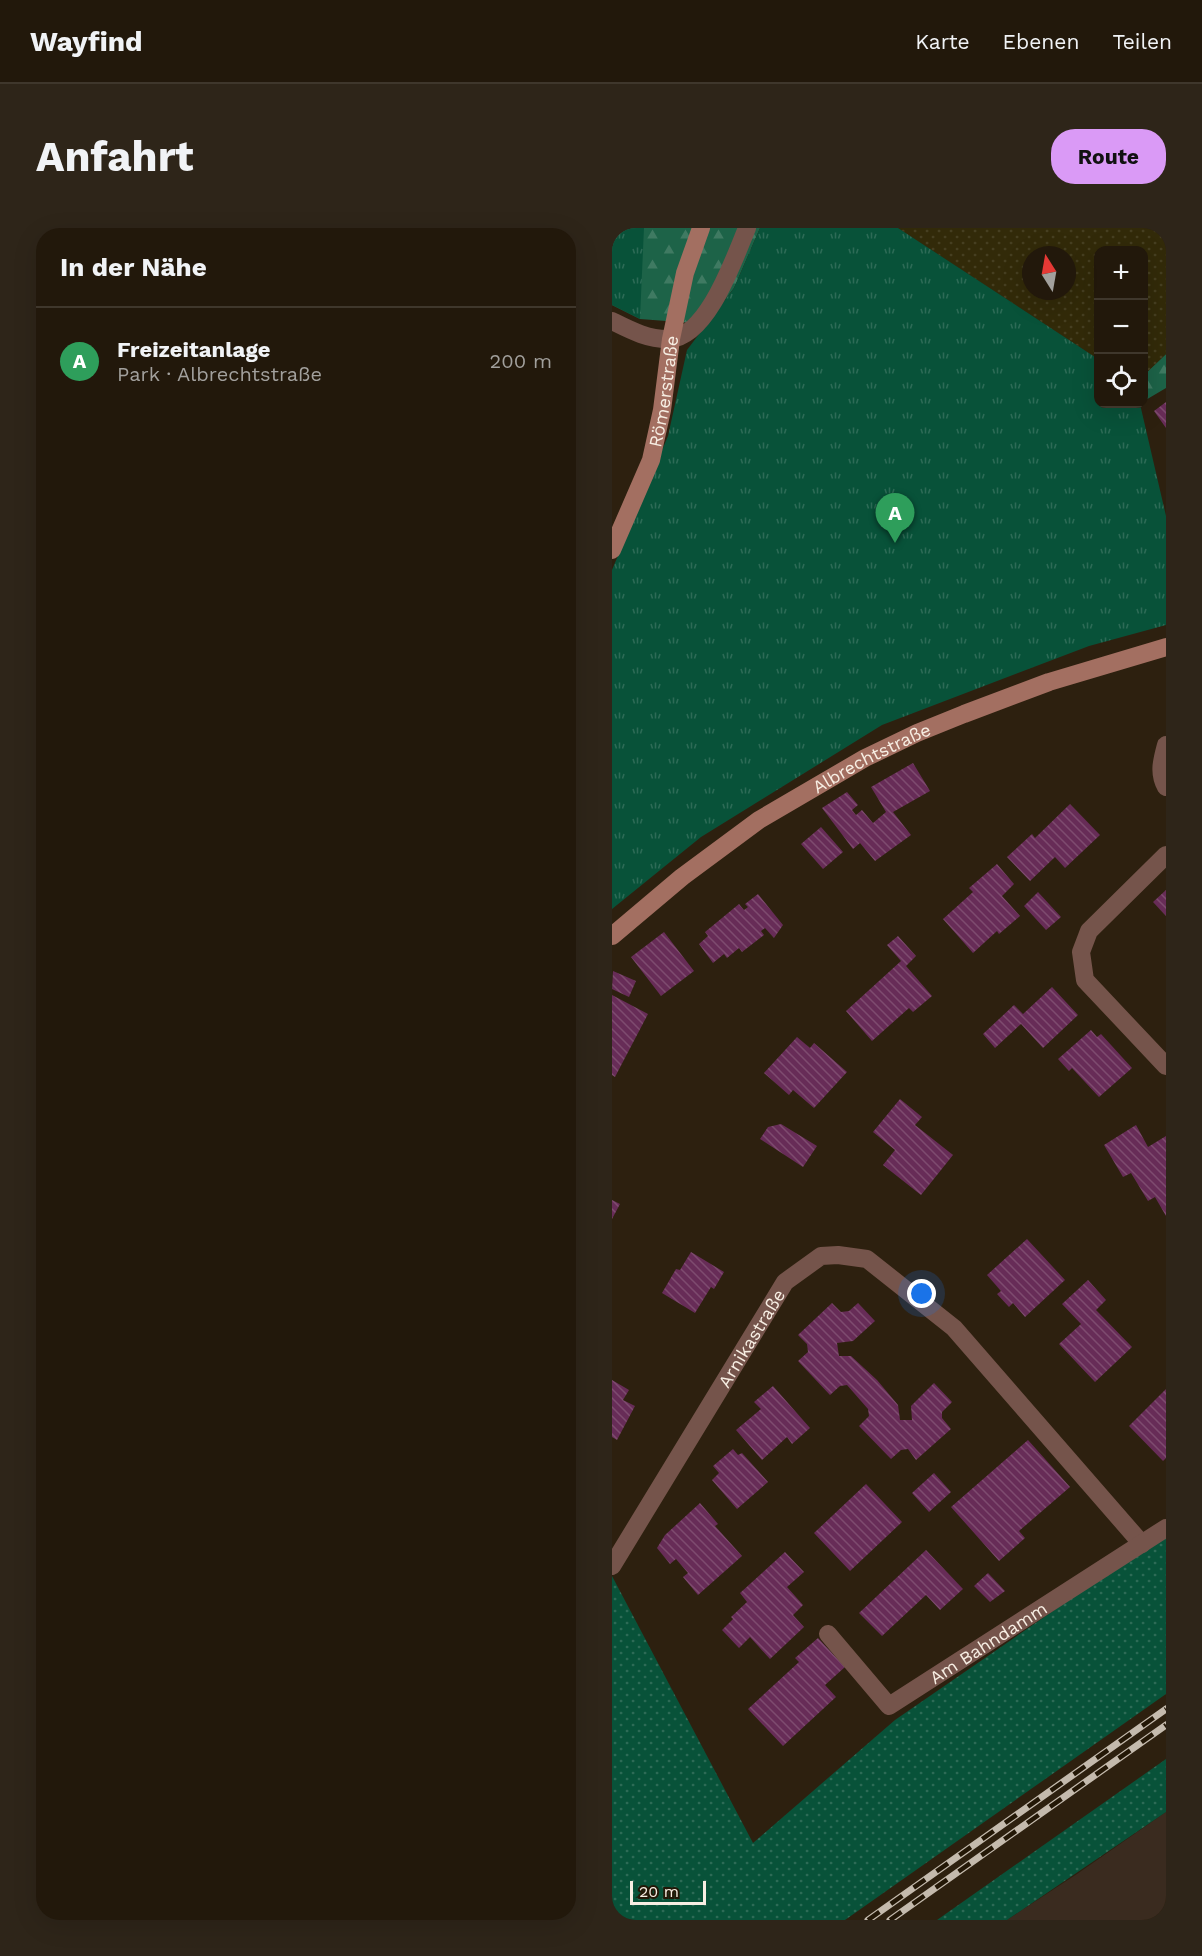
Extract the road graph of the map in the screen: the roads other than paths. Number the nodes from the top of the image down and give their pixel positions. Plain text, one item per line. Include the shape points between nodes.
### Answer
1 (701, 228) edge
2 (747, 228) edge
3 (612, 321) edge
4 (671, 339) junction
5 (612, 550) edge
6 (1166, 647) edge
7 (1166, 745) edge
8 (1166, 787) edge
9 (1166, 855) edge
10 (612, 936) edge
11 (1166, 1066) edge
12 (1166, 1528) edge
13 (1142, 1544) junction
14 (612, 1566) edge
15 (828, 1634) dead end

1 - 4 street, Römerstraße via 685,273
2 - 4 street via 718,296 693,329
3 - 4 street via 635,333
4 - 5 street, Römerstraße via 651,460
6 - 10 street, Albrechtstraße via 1049,682 917,733 865,758 759,820
7 - 8 street via 1161,761
9 - 11 street via 1089,931 1081,952 1085,980
12 - 13 street, Am Bahndamm
13 - 14 street, Arnikastraße via 954,1328 867,1259 838,1255 821,1256 784,1282
13 - 15 street, Am Bahndamm via 889,1706

